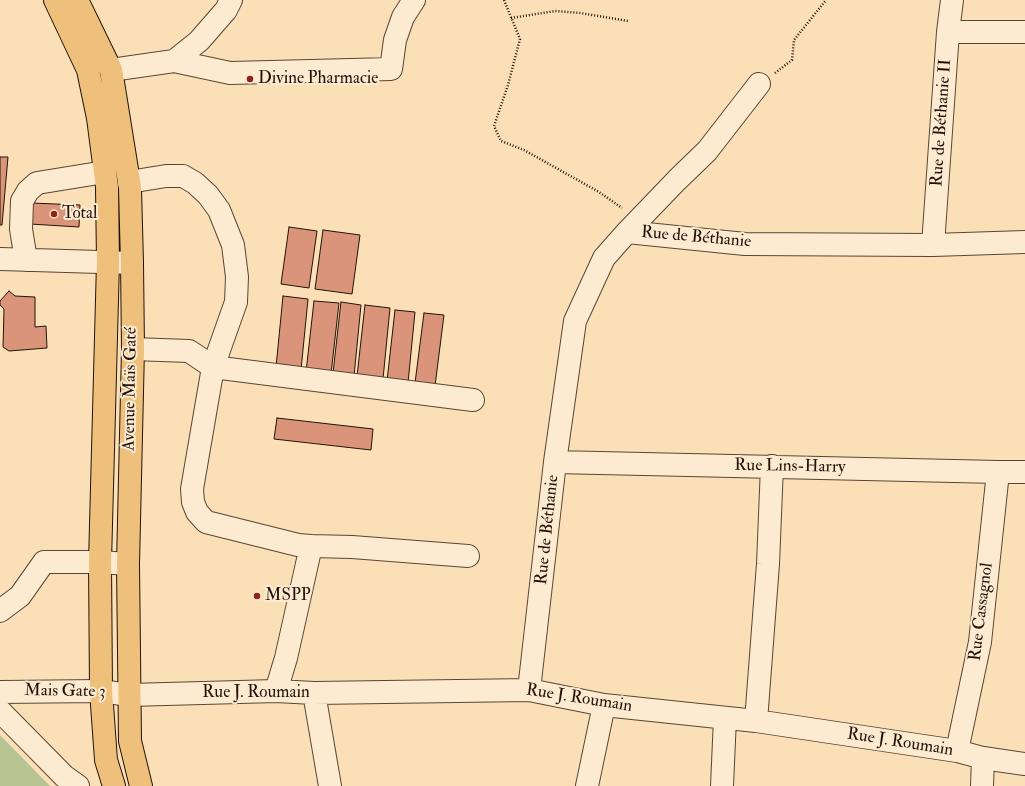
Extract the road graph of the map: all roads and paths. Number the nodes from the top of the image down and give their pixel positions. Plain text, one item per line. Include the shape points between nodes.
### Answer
1 (55, 0) edge
2 (77, 0) edge
3 (231, 0) edge
4 (414, 0) edge
5 (504, 0) edge
6 (826, 0) edge
7 (952, 0) edge
8 (511, 18) junction
9 (628, 21) dead end
10 (948, 32) junction
11 (1025, 32) edge
12 (174, 61) junction
13 (111, 70) junction
14 (759, 84) joint
15 (105, 172) junction
16 (129, 182) junction
17 (633, 226) junction
18 (1025, 242) edge
19 (933, 245) junction
20 (0, 259) edge
21 (26, 260) junction
22 (108, 262) junction
23 (132, 262) junction
24 (133, 349) junction
25 (213, 367) junction
26 (473, 400) dead end
27 (555, 462) junction
28 (772, 466) junction
29 (998, 472) junction
30 (1025, 472) edge
31 (311, 546) junction
32 (468, 556) dead end
33 (100, 562) junction
34 (128, 564) junction
35 (0, 611) edge
36 (529, 690) junction
37 (101, 691) junction
38 (276, 691) junction
39 (0, 692) edge
40 (314, 693) junction
41 (129, 695) junction
42 (604, 705) junction
43 (0, 711) edge
44 (725, 718) junction
45 (756, 721) junction
46 (957, 751) junction
47 (982, 758) junction
48 (1025, 764) edge
49 (78, 786) edge
50 (114, 786) edge
51 (141, 786) edge
52 (330, 786) edge
53 (587, 786) edge
54 (722, 786) edge
55 (982, 786) edge

1 - 15 main road, Avenue Maïs Gaté via 88,70
2 - 13 main road, Avenue Maïs Gaté
3 - 12 street via 204,37
4 - 12 street via 403,17 395,40 391,69 230,73
5 - 8 path
6 - 14 path via 794,40 792,60
7 - 10 street, Rue de Béthanie II
8 - 9 path via 555,11
8 - 17 path via 520,39 494,126 501,141 524,150 599,192
10 - 11 street
10 - 19 street, Rue de Béthanie II
12 - 13 street
13 - 16 main road, Avenue Maïs Gaté
14 - 17 street via 707,150
15 - 21 street via 37,183 28,191 22,201 21,229
15 - 22 main road, Avenue Maïs Gaté
16 - 23 main road, Avenue Maïs Gaté
16 - 25 street via 184,176 208,195 219,210 233,245 237,277 236,302
17 - 19 street, Rue de Béthanie via 746,244
17 - 27 street, Rue de Béthanie via 604,258 575,321
18 - 19 street, Rue de Béthanie
20 - 21 street
21 - 22 street
22 - 23 street
22 - 33 main road, Avenue Maïs Gaté
23 - 24 main road, Avenue Maïs Gaté
24 - 25 street via 188,351
24 - 34 main road, Avenue Maïs Gaté
25 - 26 street
25 - 31 street via 192,489 192,502 197,512 206,522
27 - 28 street, Rue Lins-Harry
27 - 36 street, Rue de Béthanie
28 - 29 street, Rue Lins-Harry
28 - 45 street via 768,564
29 - 30 street, Rue Lins-Harry
29 - 46 street, Rue Cassagnol via 980,642
31 - 32 street
31 - 38 street
33 - 34 street
33 - 35 street via 44,562 20,596
33 - 37 main road, Avenue Maïs Gaté
34 - 41 main road, Avenue Maïs Gaté
36 - 40 street, Rue J. Roumain
36 - 42 street, Rue J. Roumain
37 - 39 street, Mais Gate 3
37 - 41 street, Mais Gate 3
37 - 50 main road, Avenue Maïs Gaté via 106,760
38 - 40 street, Rue J. Roumain
38 - 41 street, Rue J. Roumain
40 - 52 street
41 - 51 main road, Avenue Maïs Gaté via 130,741
42 - 44 street, Rue J. Roumain
42 - 53 street
43 - 49 street via 64,776
44 - 45 street, Rue J. Roumain
44 - 54 street
45 - 46 street, Rue J. Roumain
46 - 47 street, Rue J. Roumain
47 - 48 street, Rue J. Roumain
47 - 55 street

